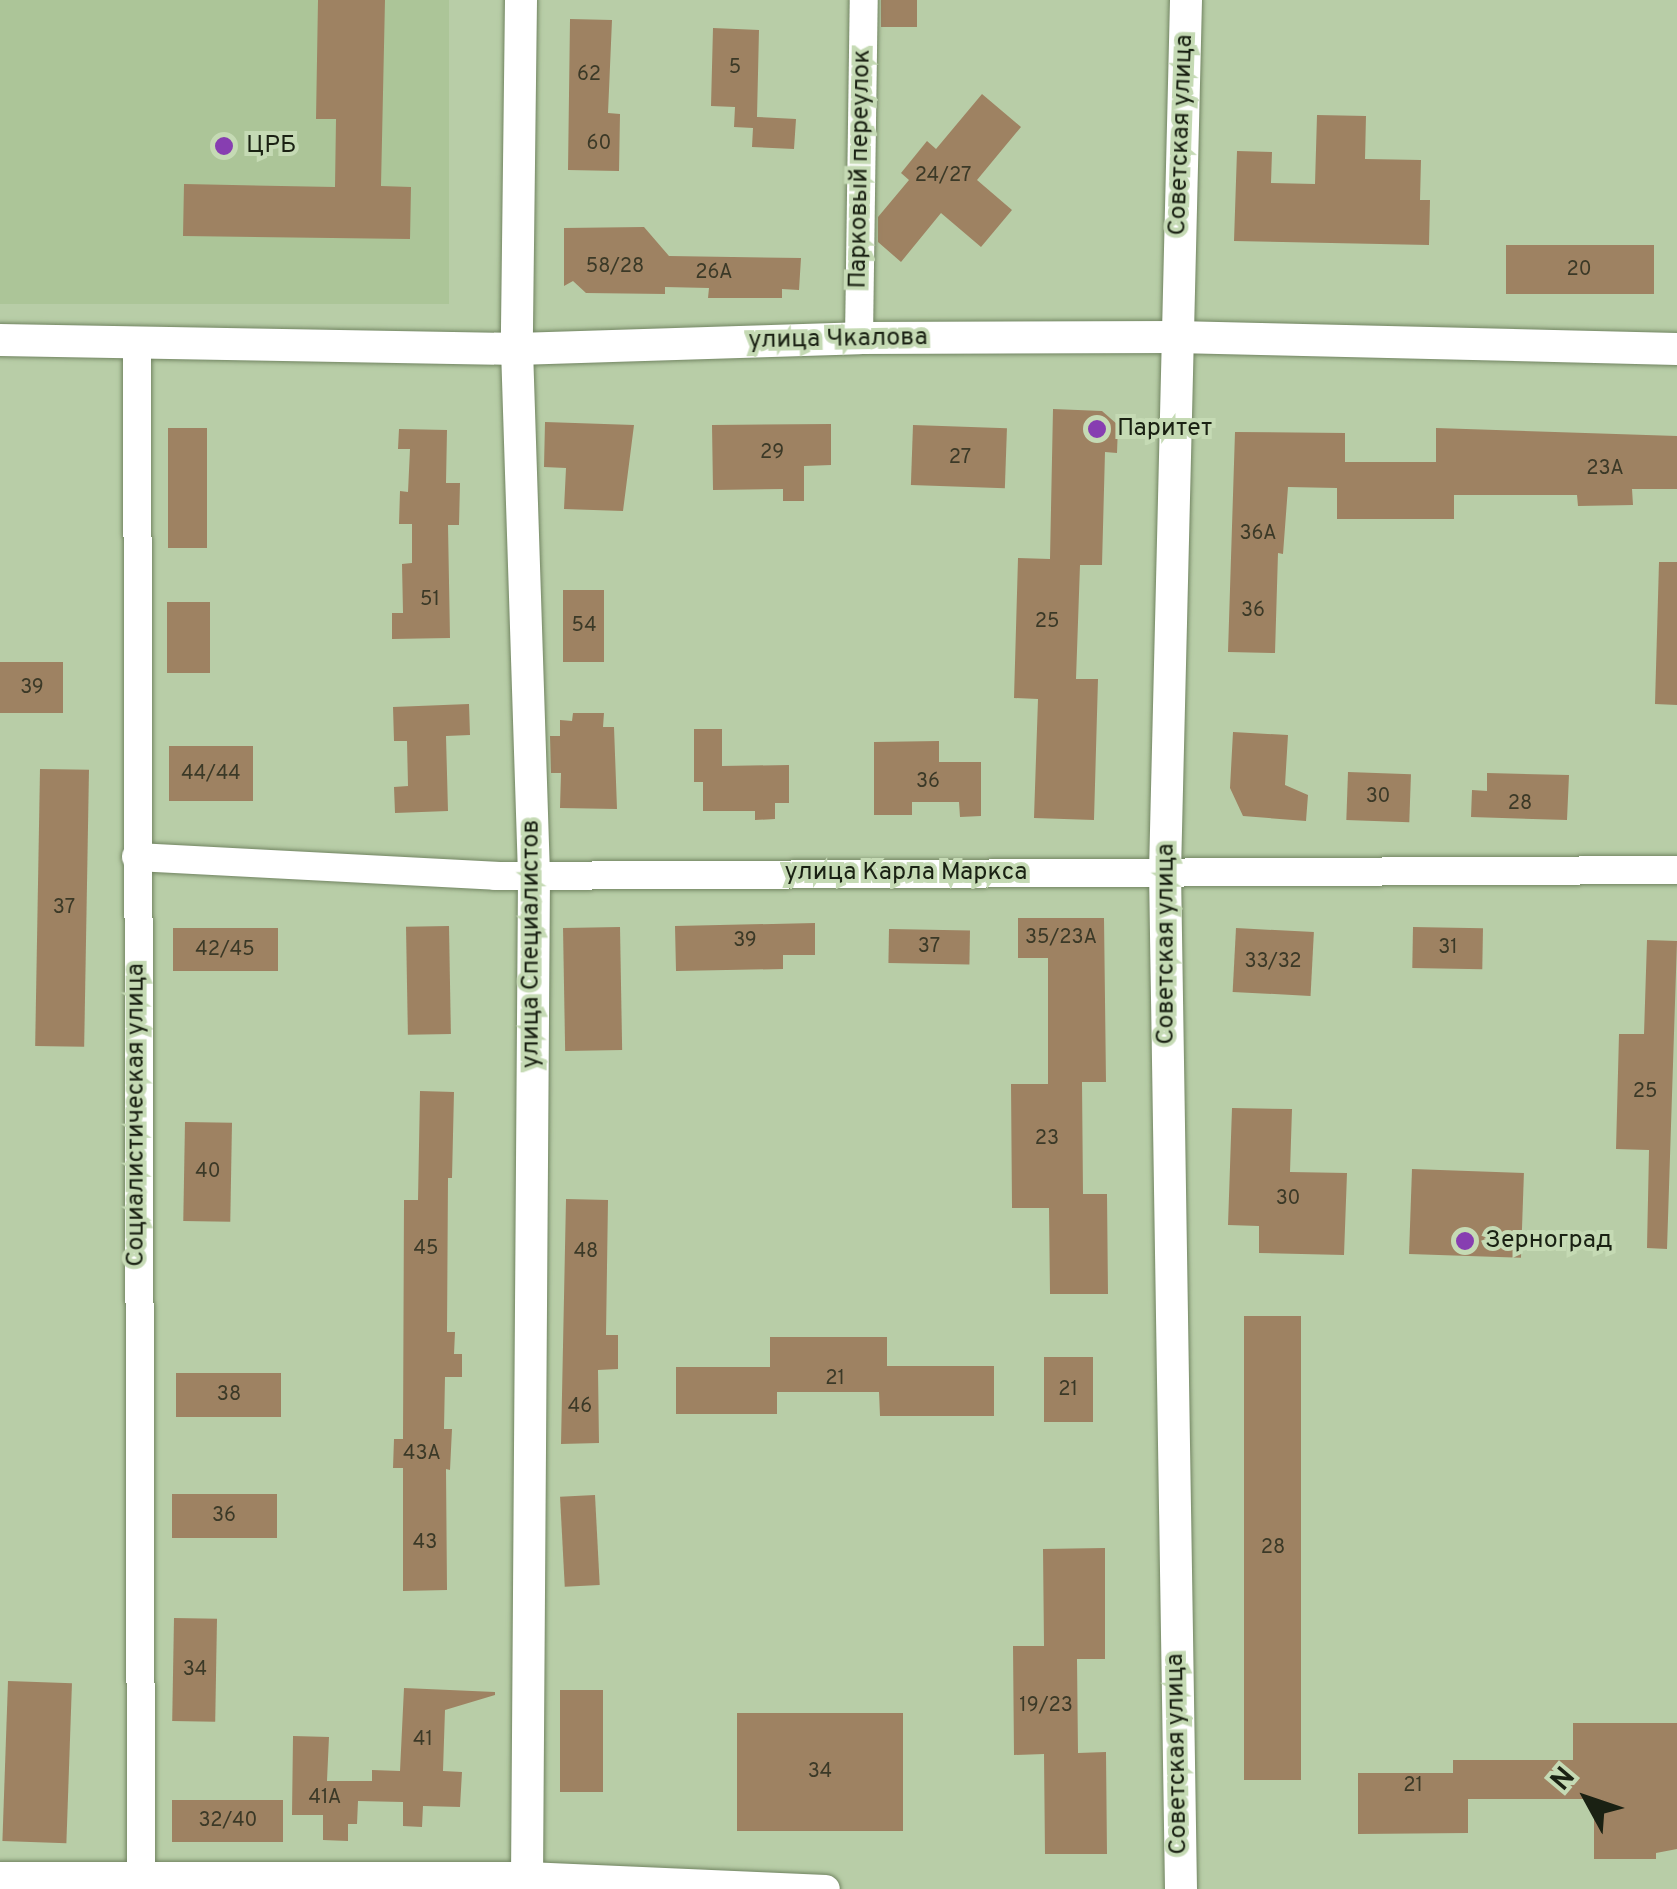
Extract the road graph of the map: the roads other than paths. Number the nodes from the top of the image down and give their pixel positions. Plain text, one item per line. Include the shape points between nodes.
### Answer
1 (521, 0) edge
2 (864, 0) edge
3 (1186, 0) edge
4 (1176, 337) junction
5 (859, 338) junction
6 (0, 340) edge
7 (137, 342) junction
8 (517, 349) junction
9 (1677, 349) edge
10 (136, 858) junction
11 (1677, 870) edge
12 (1165, 872) junction
13 (534, 876) junction
14 (0, 1876) edge
15 (141, 1882) edge
16 (527, 1883) edge
17 (826, 1889) edge
18 (1180, 1889) edge

1 - 8 street, улица Специалистов
2 - 5 street, Парковый переулок
3 - 4 street, Советская улица
4 - 5 street, улица Чкалова
4 - 9 street, улица Чкалова
4 - 12 street, Советская улица
5 - 8 street, улица Чкалова
6 - 7 street, улица Чкалова
7 - 8 street, улица Чкалова
7 - 10 street, Социалистическая улица
8 - 13 street, улица Специалистов
10 - 13 street, улица Карла Маркса
10 - 15 street, Социалистическая улица
11 - 12 street, улица Карла Маркса
12 - 13 street, улица Карла Маркса
12 - 18 street, Советская улица
13 - 16 street, улица Специалистов
14 - 15 street
15 - 16 street
16 - 17 street

